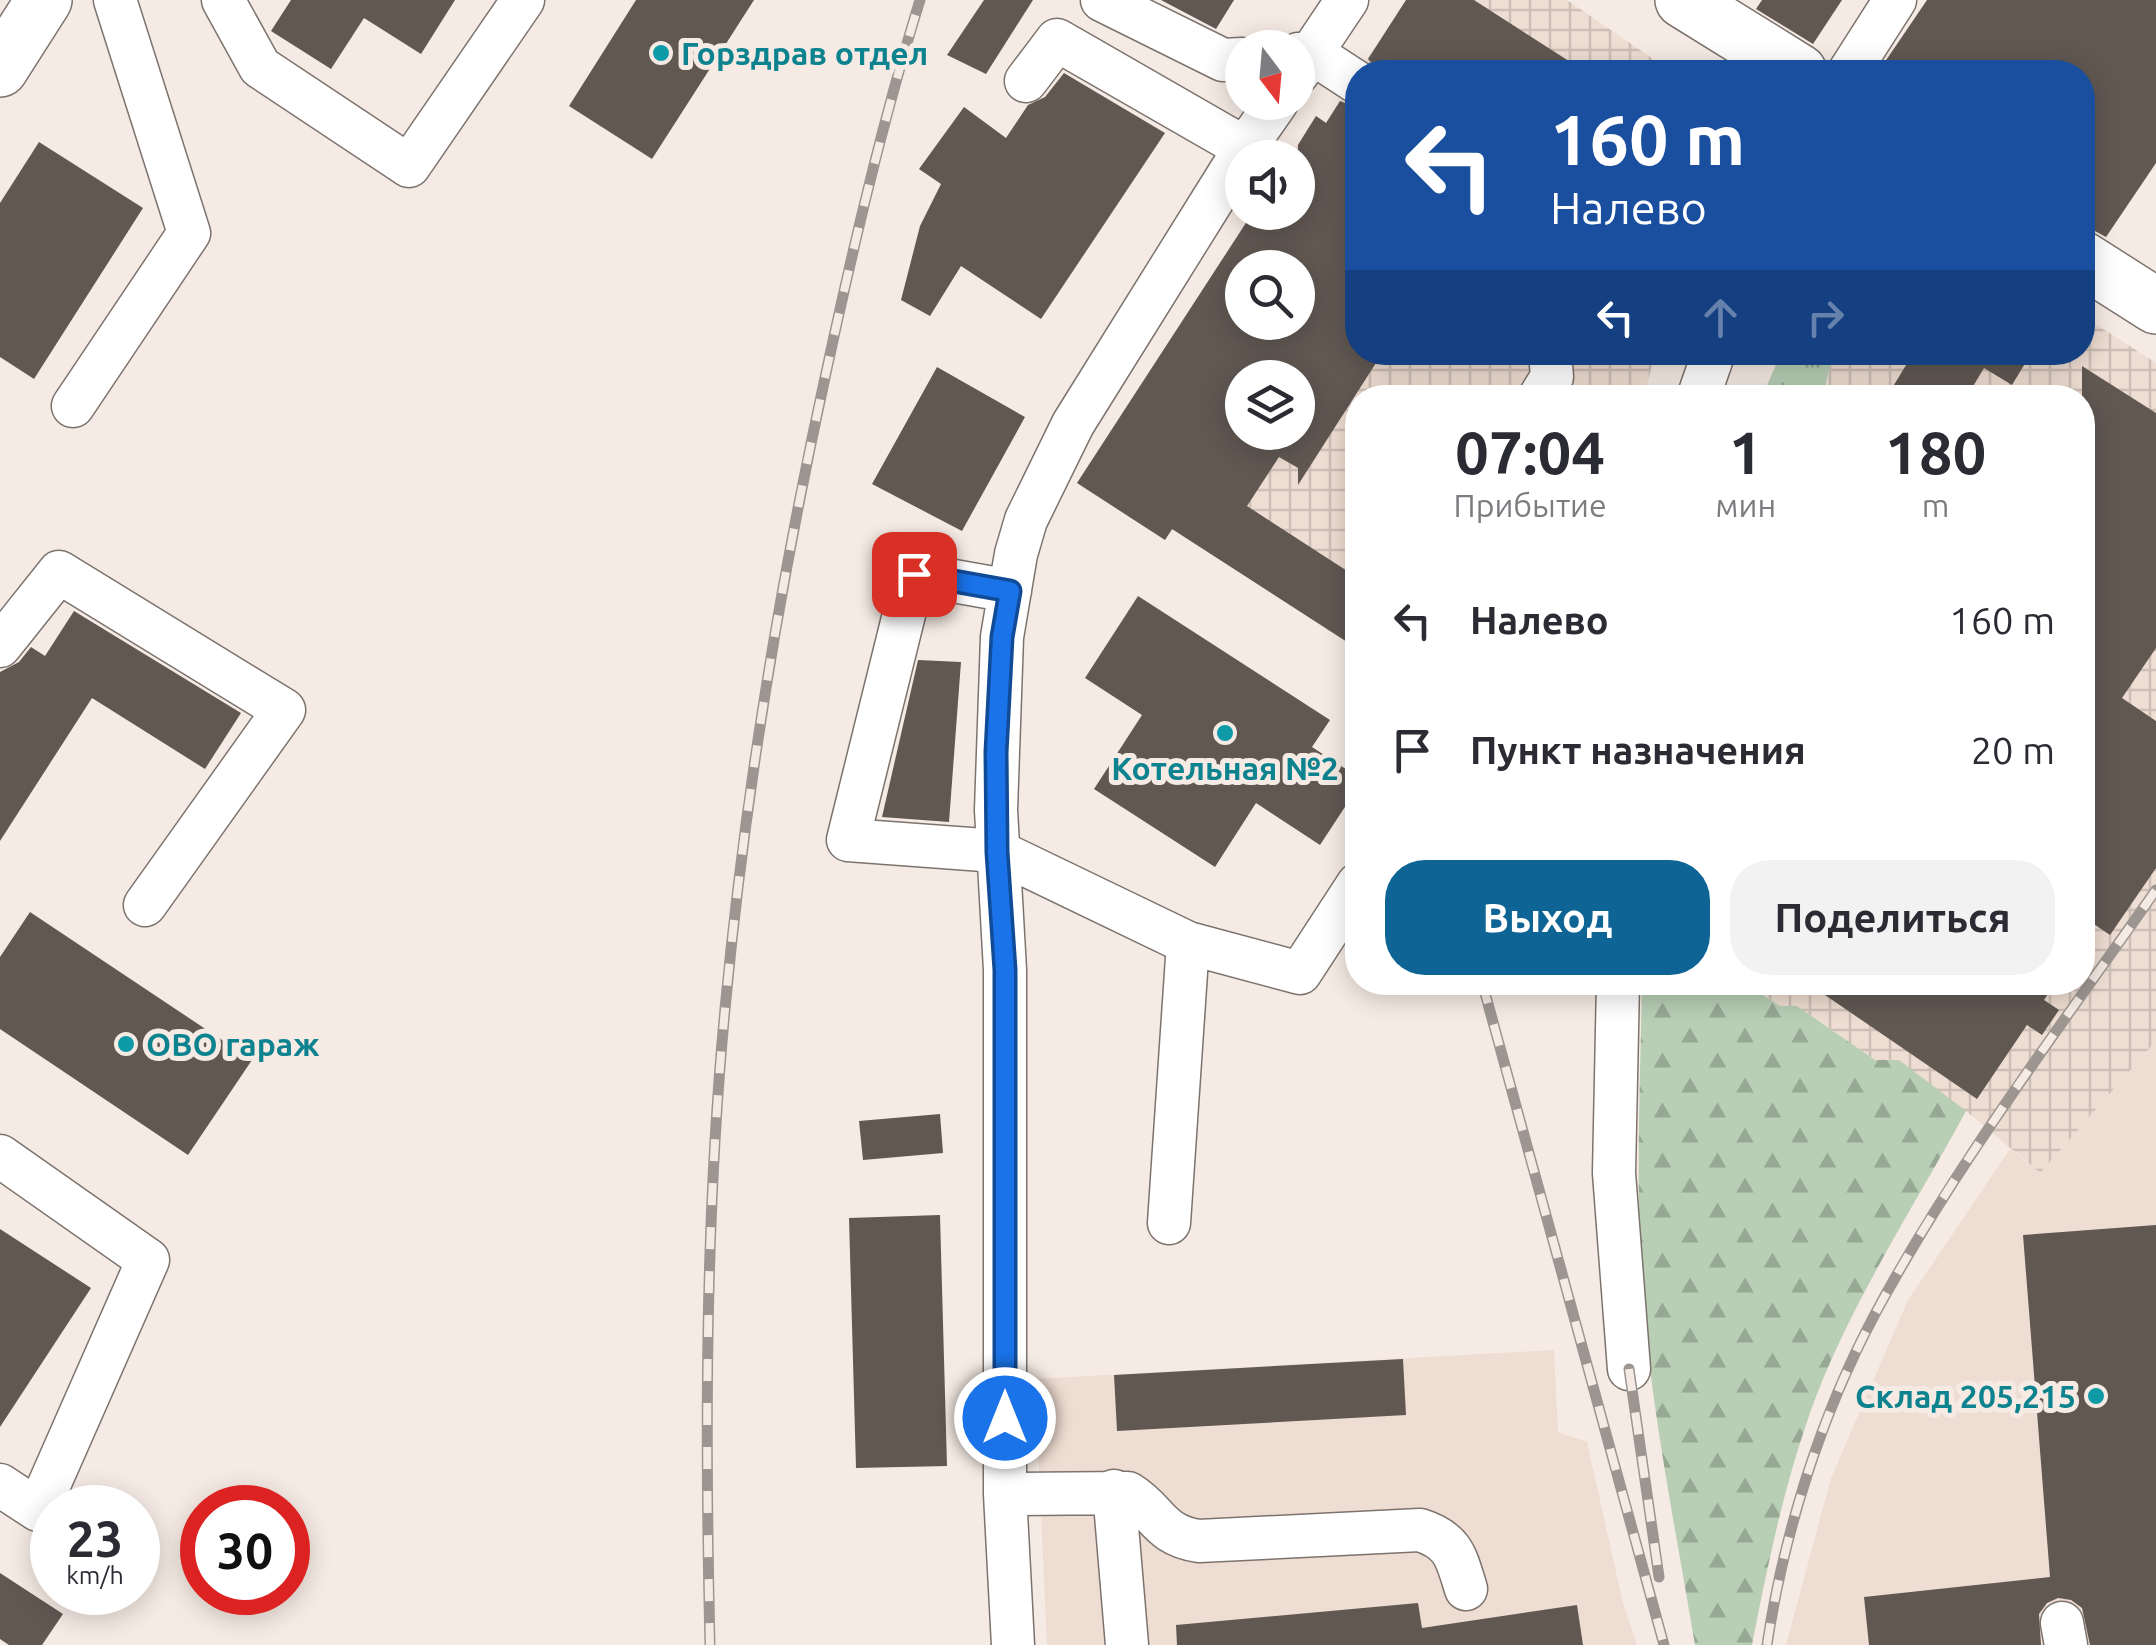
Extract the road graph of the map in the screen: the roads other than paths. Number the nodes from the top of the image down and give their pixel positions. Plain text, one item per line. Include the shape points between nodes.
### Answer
1 (44, 0) edge
2 (115, 0) edge
3 (223, 0) edge
4 (523, 0) edge
5 (1102, 0) edge
6 (1348, 0) edge
7 (1683, 0) edge
8 (1895, 0) edge
9 (1315, 43) edge
10 (1225, 60) edge
11 (1779, 60) edge
12 (1857, 60) edge
13 (1315, 65) edge
14 (0, 70) edge
15 (1345, 78) edge
16 (1026, 81) dead end
17 (1231, 140) edge
18 (1225, 180) edge
19 (2095, 265) edge
20 (2149, 288) edge
21 (73, 406) dead end
22 (1010, 591) junction
23 (0, 646) edge
24 (997, 852) junction
25 (1345, 904) edge
26 (145, 905) dead end
27 (1188, 943) junction
28 (1618, 995) edge
29 (0, 1156) edge
30 (1169, 1223) dead end
31 (1629, 1369) dead end
32 (0, 1485) edge
33 (1114, 1491) junction
34 (1005, 1494) junction
35 (1466, 1589) dead end
36 (1014, 1645) edge
37 (1127, 1645) edge

1 - 14 main road
2 - 21 street via 189,233
3 - 4 street via 260,67 410,166
5 - 10 street
6 - 9 street
7 - 11 main road
8 - 12 street
13 - 15 street
16 - 17 street via 1057,40
18 - 22 street via 1072,424 1026,520
19 - 20 main road
22 - 24 street via 999,690
22 - 24 street via 914,574 848,840
23 - 26 street via 59,572 284,710
24 - 27 street
24 - 34 street via 1005,970
25 - 27 street via 1300,972
27 - 30 street
28 - 31 street via 1614,1173
29 - 32 street via 148,1260 38,1510
33 - 34 street
33 - 35 street via 1138,1499 1166,1531 1198,1542 1420,1530 1446,1542
33 - 37 street
34 - 36 street

